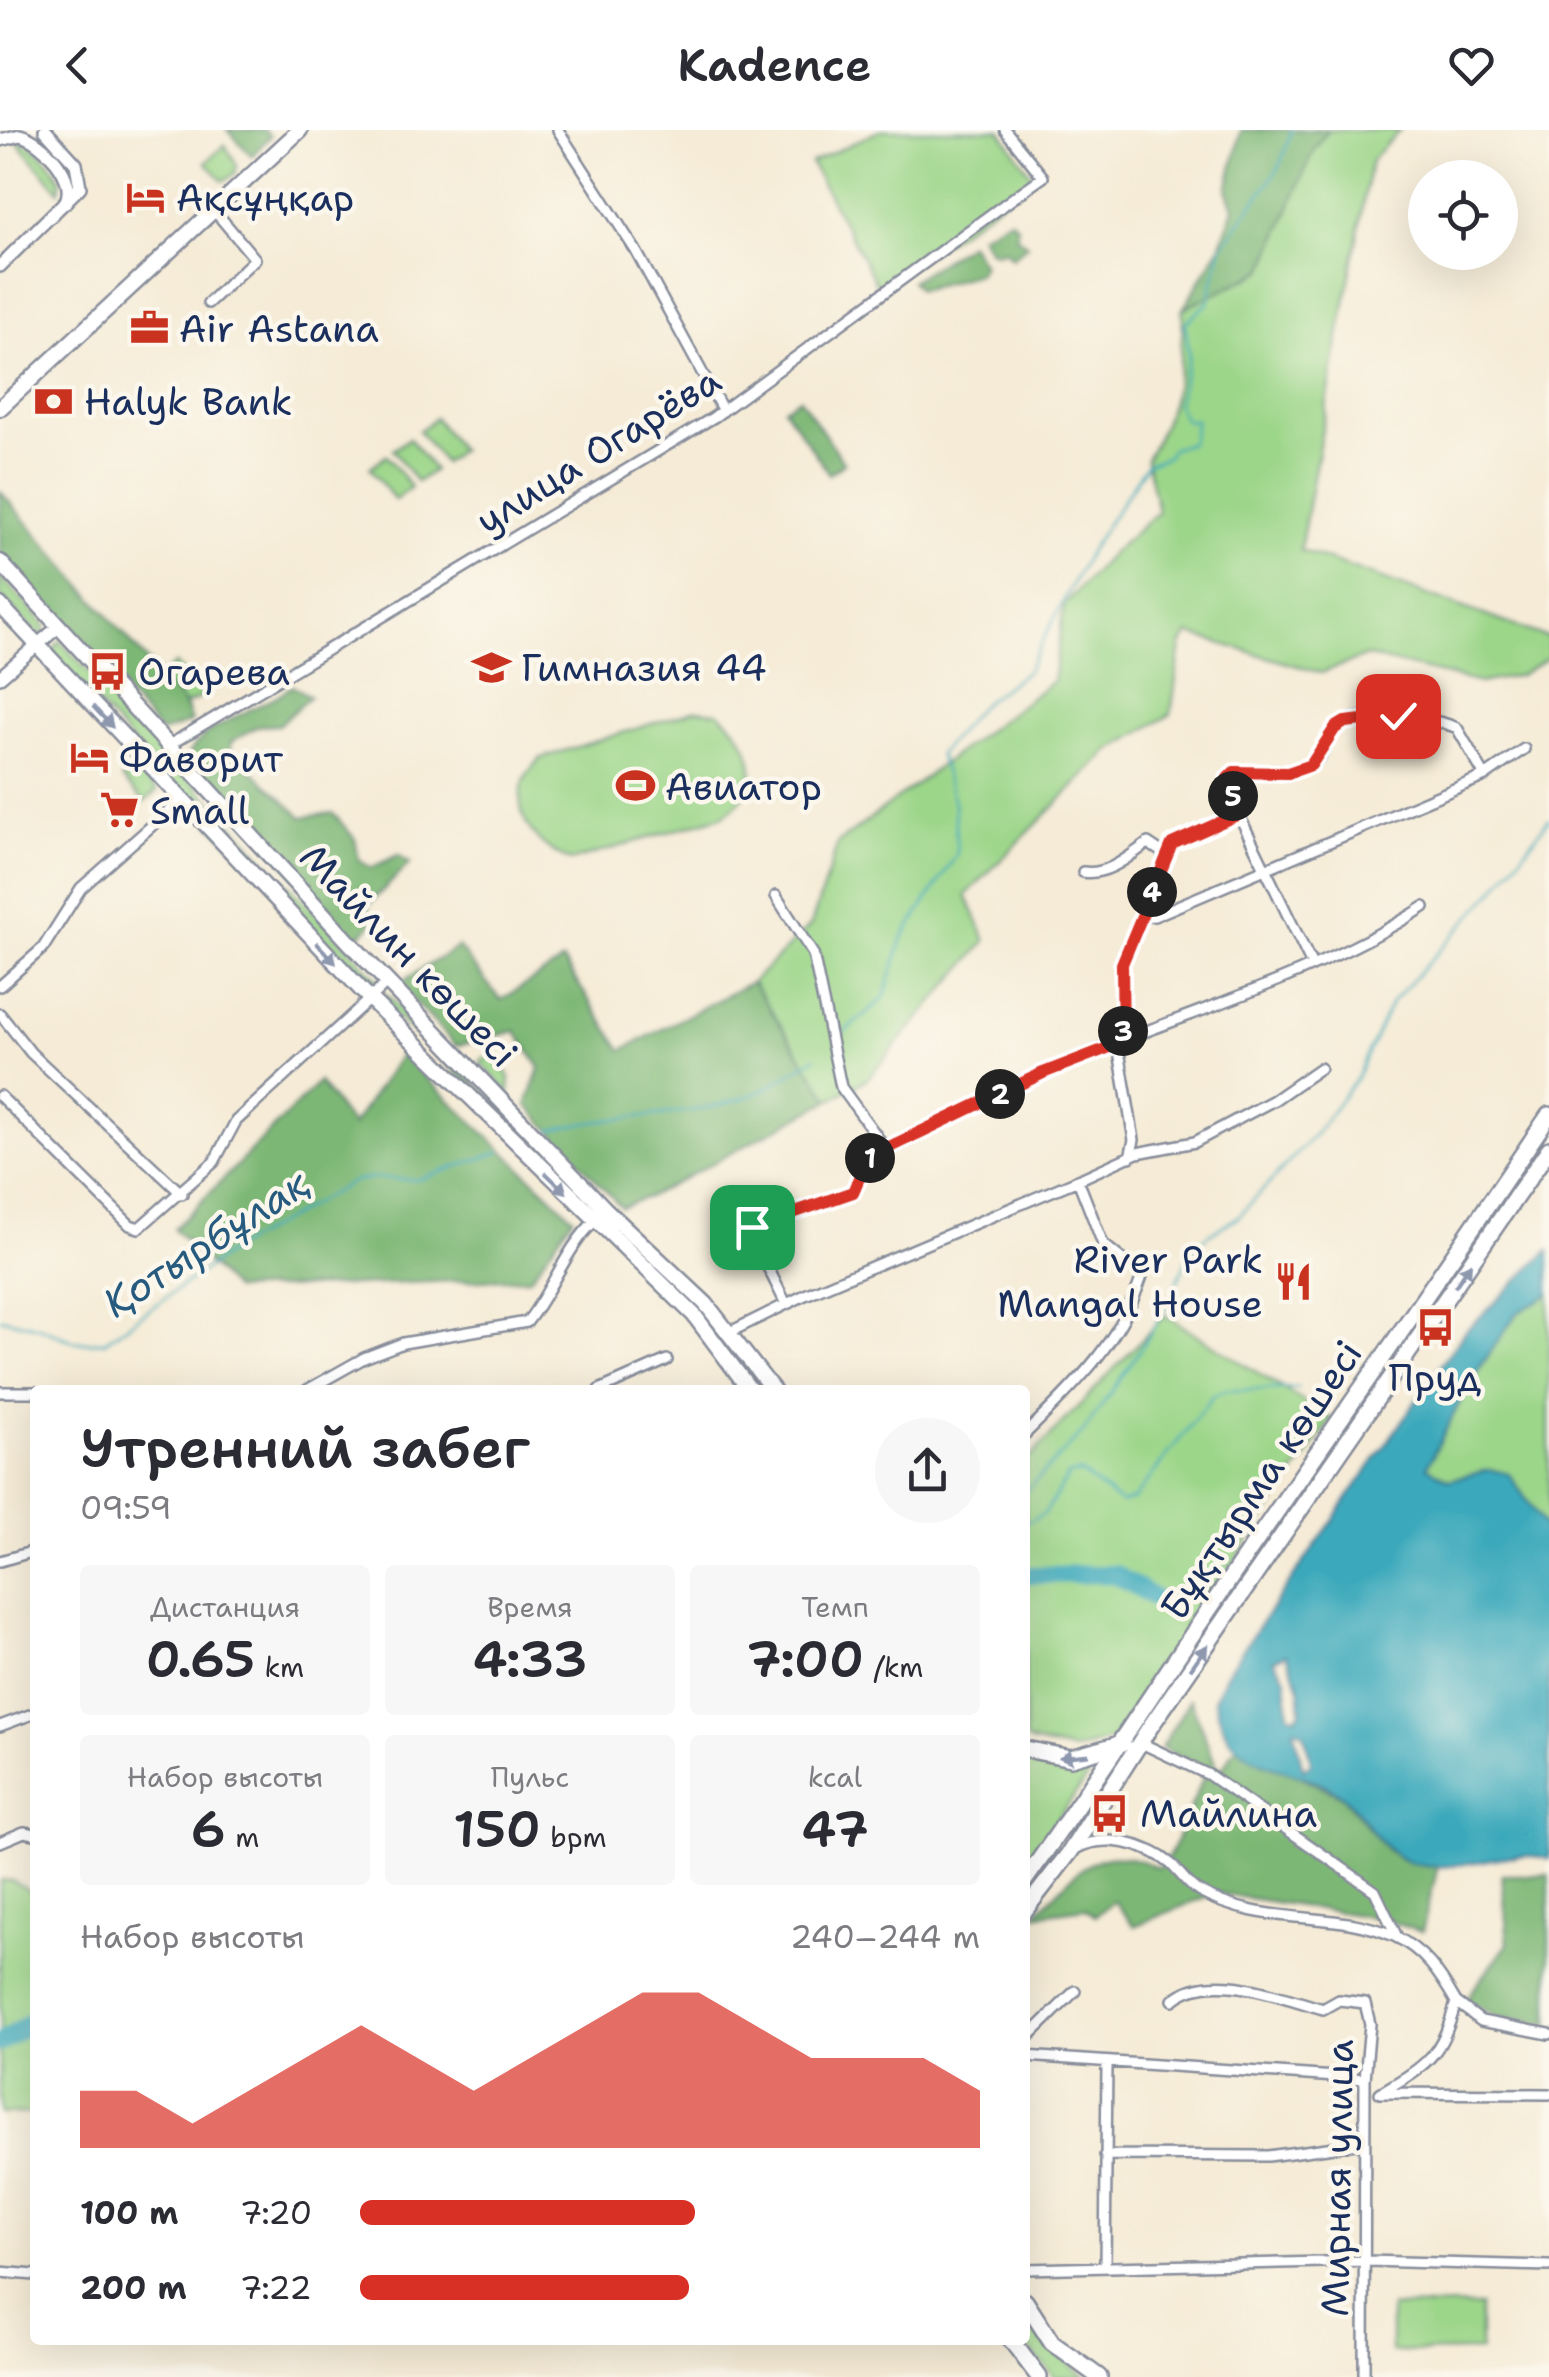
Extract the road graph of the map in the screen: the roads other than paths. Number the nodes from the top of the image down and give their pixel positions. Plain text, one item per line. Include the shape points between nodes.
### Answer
1 (45, 130) edge
2 (300, 130) edge
3 (558, 130) edge
4 (1005, 130) edge
5 (0, 140) edge
6 (214, 210) junction
7 (56, 214) junction
8 (0, 266) edge
9 (208, 303) dead end
10 (0, 408) edge
11 (723, 411) junction
12 (0, 562) edge
13 (0, 605) edge
14 (58, 628) junction
15 (37, 646) junction
16 (0, 677) edge
17 (166, 747) junction
18 (1524, 750) dead end
19 (1485, 776) junction
20 (180, 800) junction
21 (1239, 814) junction
22 (1166, 854) junction
23 (1264, 870) junction
24 (1083, 872) dead end
25 (776, 896) dead end
26 (1424, 907) dead end
27 (1142, 917) junction
28 (1311, 963) junction
29 (388, 982) junction
30 (0, 986) edge
31 (370, 999) junction
32 (0, 1014) edge
33 (1123, 1042) junction
34 (1320, 1068) dead end
35 (496, 1092) junction
36 (0, 1096) edge
37 (482, 1113) junction
38 (1549, 1115) edge
39 (886, 1149) junction
40 (1549, 1150) edge
41 (1130, 1157) junction
42 (1078, 1180) junction
43 (182, 1194) junction
44 (595, 1220) junction
45 (786, 1304) junction
46 (730, 1332) junction
47 (667, 1360) dead end
48 (316, 1385) edge
49 (610, 1385) edge
50 (746, 1385) edge
51 (769, 1385) edge
52 (0, 1392) edge
53 (30, 1392) edge
54 (1030, 1429) edge
55 (30, 1552) edge
56 (0, 1561) edge
57 (30, 1714) edge
58 (0, 1726) edge
59 (1140, 1742) junction
60 (1123, 1743) junction
61 (1030, 1749) edge
62 (30, 1833) edge
63 (0, 1842) edge
64 (1070, 1852) junction
65 (1030, 1873) edge
66 (1030, 1900) edge
67 (1397, 1937) junction
68 (1074, 1991) dead end
69 (1172, 2000) dead end
70 (1456, 2002) junction
71 (1549, 2034) edge
72 (1030, 2035) edge
73 (1030, 2056) edge
74 (1107, 2063) junction
75 (1364, 2079) junction
76 (1380, 2093) junction
77 (1549, 2094) edge
78 (1365, 2098) junction
79 (1364, 2143) junction
80 (1105, 2155) junction
81 (1367, 2262) junction
82 (1105, 2266) junction
83 (1549, 2266) edge
84 (1030, 2268) edge
85 (0, 2272) edge
86 (30, 2275) edge
87 (1030, 2309) edge
88 (1014, 2345) edge
89 (1032, 2375) edge
90 (1099, 2377) edge
91 (1364, 2377) edge

1 - 7 street via 76,164 80,182
2 - 6 main road
3 - 11 street via 636,252
4 - 11 street, улица Огарёва via 1042,177
5 - 7 street via 30,138 64,174 69,195
6 - 9 street via 256,259
6 - 10 main road
7 - 8 street
11 - 17 street, улица Огарёва
12 - 14 main road, Майлин көшесі
13 - 15 main road, Майлин көшесі
14 - 15 street
14 - 17 main road, Майлин көшесі
15 - 16 street
15 -> 20 main road, Майлин көшесі
17 - 29 main road, Майлин көшесі
18 - 19 street
19 - 21 street via 1464,734 1445,722 1360,717 1335,728 1311,765 1288,773 1234,772 1228,778
19 - 23 street
20 - 30 street via 80,888 43,948
20 -> 31 main road, Майлин көшесі
21 - 22 street via 1187,834
21 - 23 street
22 - 24 street via 1148,843 1114,866
22 - 27 street
23 - 27 street
23 - 28 street
25 - 39 street via 813,954 842,1087
26 - 28 street
27 - 33 street via 1122,964
28 - 33 street
29 - 31 street
29 - 35 main road, Майлин көшесі
31 - 37 main road, Майлин көшесі
31 - 43 street via 236,1121 214,1162
32 - 43 street via 31,1053
33 - 39 street
33 - 41 street via 1119,1052 1134,1140
34 - 41 street via 1195,1142
35 - 37 main road via 494,1108
35 - 46 main road, Майлин көшесі
36 - 43 street via 130,1225 148,1225
37 -> 44 main road, Майлин көшесі
38 - 60 main road, Бұқтырма көшесі
39 - 45 street via 866,1162 853,1192 752,1227
59 -> 40 main road, Бұқтырма көшесі
41 - 42 street
42 - 45 street
42 - 54 street via 1103,1244 1142,1276 1103,1354
44 - 48 street via 526,1322 403,1343
44 - 50 main road, Майлин көшесі via 694,1314
45 - 46 street
46 - 51 main road, Майлин көшесі
47 - 49 street
52 - 53 street
55 - 56 street
57 - 58 street
59 - 64 main road, Бұқтырма көшесі
59 - 67 street via 1209,1775 1376,1891
60 -> 61 main road via 1071,1758
60 - 65 main road, Бұқтырма көшесі
62 - 63 street
64 - 66 main road, Бұқтырма көшесі
64 - 67 street via 1096,1841 1128,1844 1157,1854 1196,1890 1251,1913
67 - 70 street via 1424,1955
68 - 72 street
69 - 75 street, Мирная улица via 1206,1983 1323,2009 1340,2000 1365,2002 1370,2024
70 - 71 street via 1481,2021
70 - 76 street via 1446,2039 1428,2064
73 - 74 street
74 - 75 street
74 - 80 street
75 - 78 street, Мирная улица
76 - 77 street
76 - 78 street
78 - 79 street, Мирная улица
79 - 80 street via 1268,2156
79 - 81 street, Мирная улица
80 - 82 street
81 - 82 street
81 - 83 street
81 - 91 street, Мирная улица
82 - 84 street
85 - 86 street
87 - 90 main road via 1052,2344
88 - 89 main road

